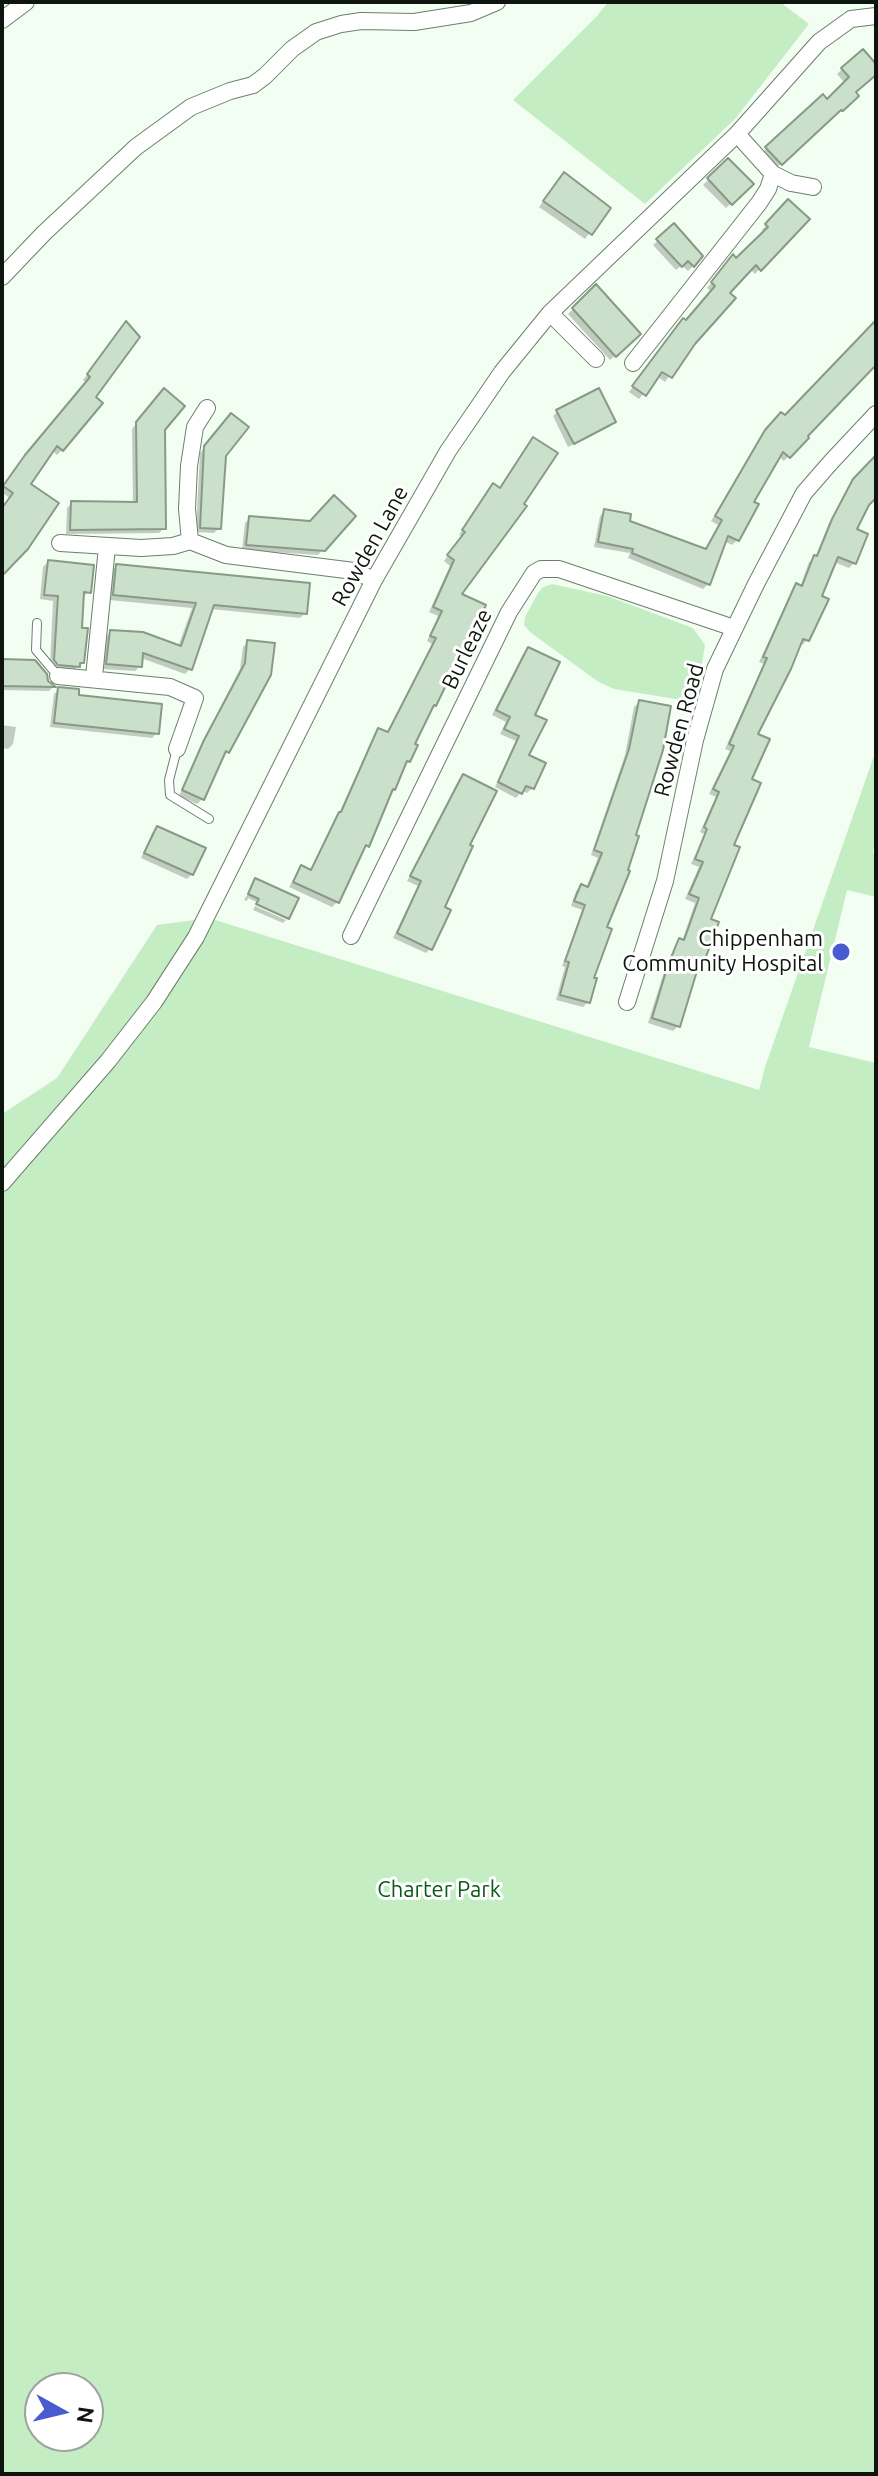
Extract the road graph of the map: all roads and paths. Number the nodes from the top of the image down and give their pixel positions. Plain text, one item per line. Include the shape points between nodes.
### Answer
1 (26, 2) edge
2 (497, 2) edge
3 (876, 16) edge
4 (2, 20) edge
5 (737, 134) junction
6 (773, 174) junction
7 (813, 187) dead end
8 (2, 277) edge
9 (550, 313) junction
10 (596, 359) dead end
11 (633, 363) dead end
12 (207, 408) dead end
13 (876, 414) edge
14 (190, 541) junction
15 (60, 543) dead end
16 (107, 547) junction
17 (374, 580) junction
18 (37, 623) dead end
19 (734, 628) junction
20 (58, 676) joint
21 (94, 677) junction
22 (177, 749) joint
23 (209, 819) dead end
24 (351, 936) dead end
25 (627, 1002) dead end
26 (2, 1183) edge

1 - 4 street
2 - 8 street via 471,13 414,22 361,21 316,32 253,85 191,107 147,139
3 - 5 street, Rowden Lane via 851,19 819,42
5 - 6 street
5 - 9 street, Rowden Lane
6 - 7 street
6 - 11 street via 764,196
9 - 10 street
9 - 17 street, Rowden Lane via 448,451
12 - 14 street via 195,427 189,466
13 - 19 street, Rowden Road via 804,493
14 - 16 street
14 - 17 street via 226,555 354,571
15 - 16 street
16 - 21 street
17 - 26 street, Rowden Lane via 196,937 108,1061
18 - 20 lane via 36,650
19 - 24 street, Burleaze via 559,569 534,573 509,612
19 - 25 street, Rowden Road via 708,690 665,881
20 - 21 street
21 - 22 street via 170,687 195,698
22 - 23 lane via 170,795

